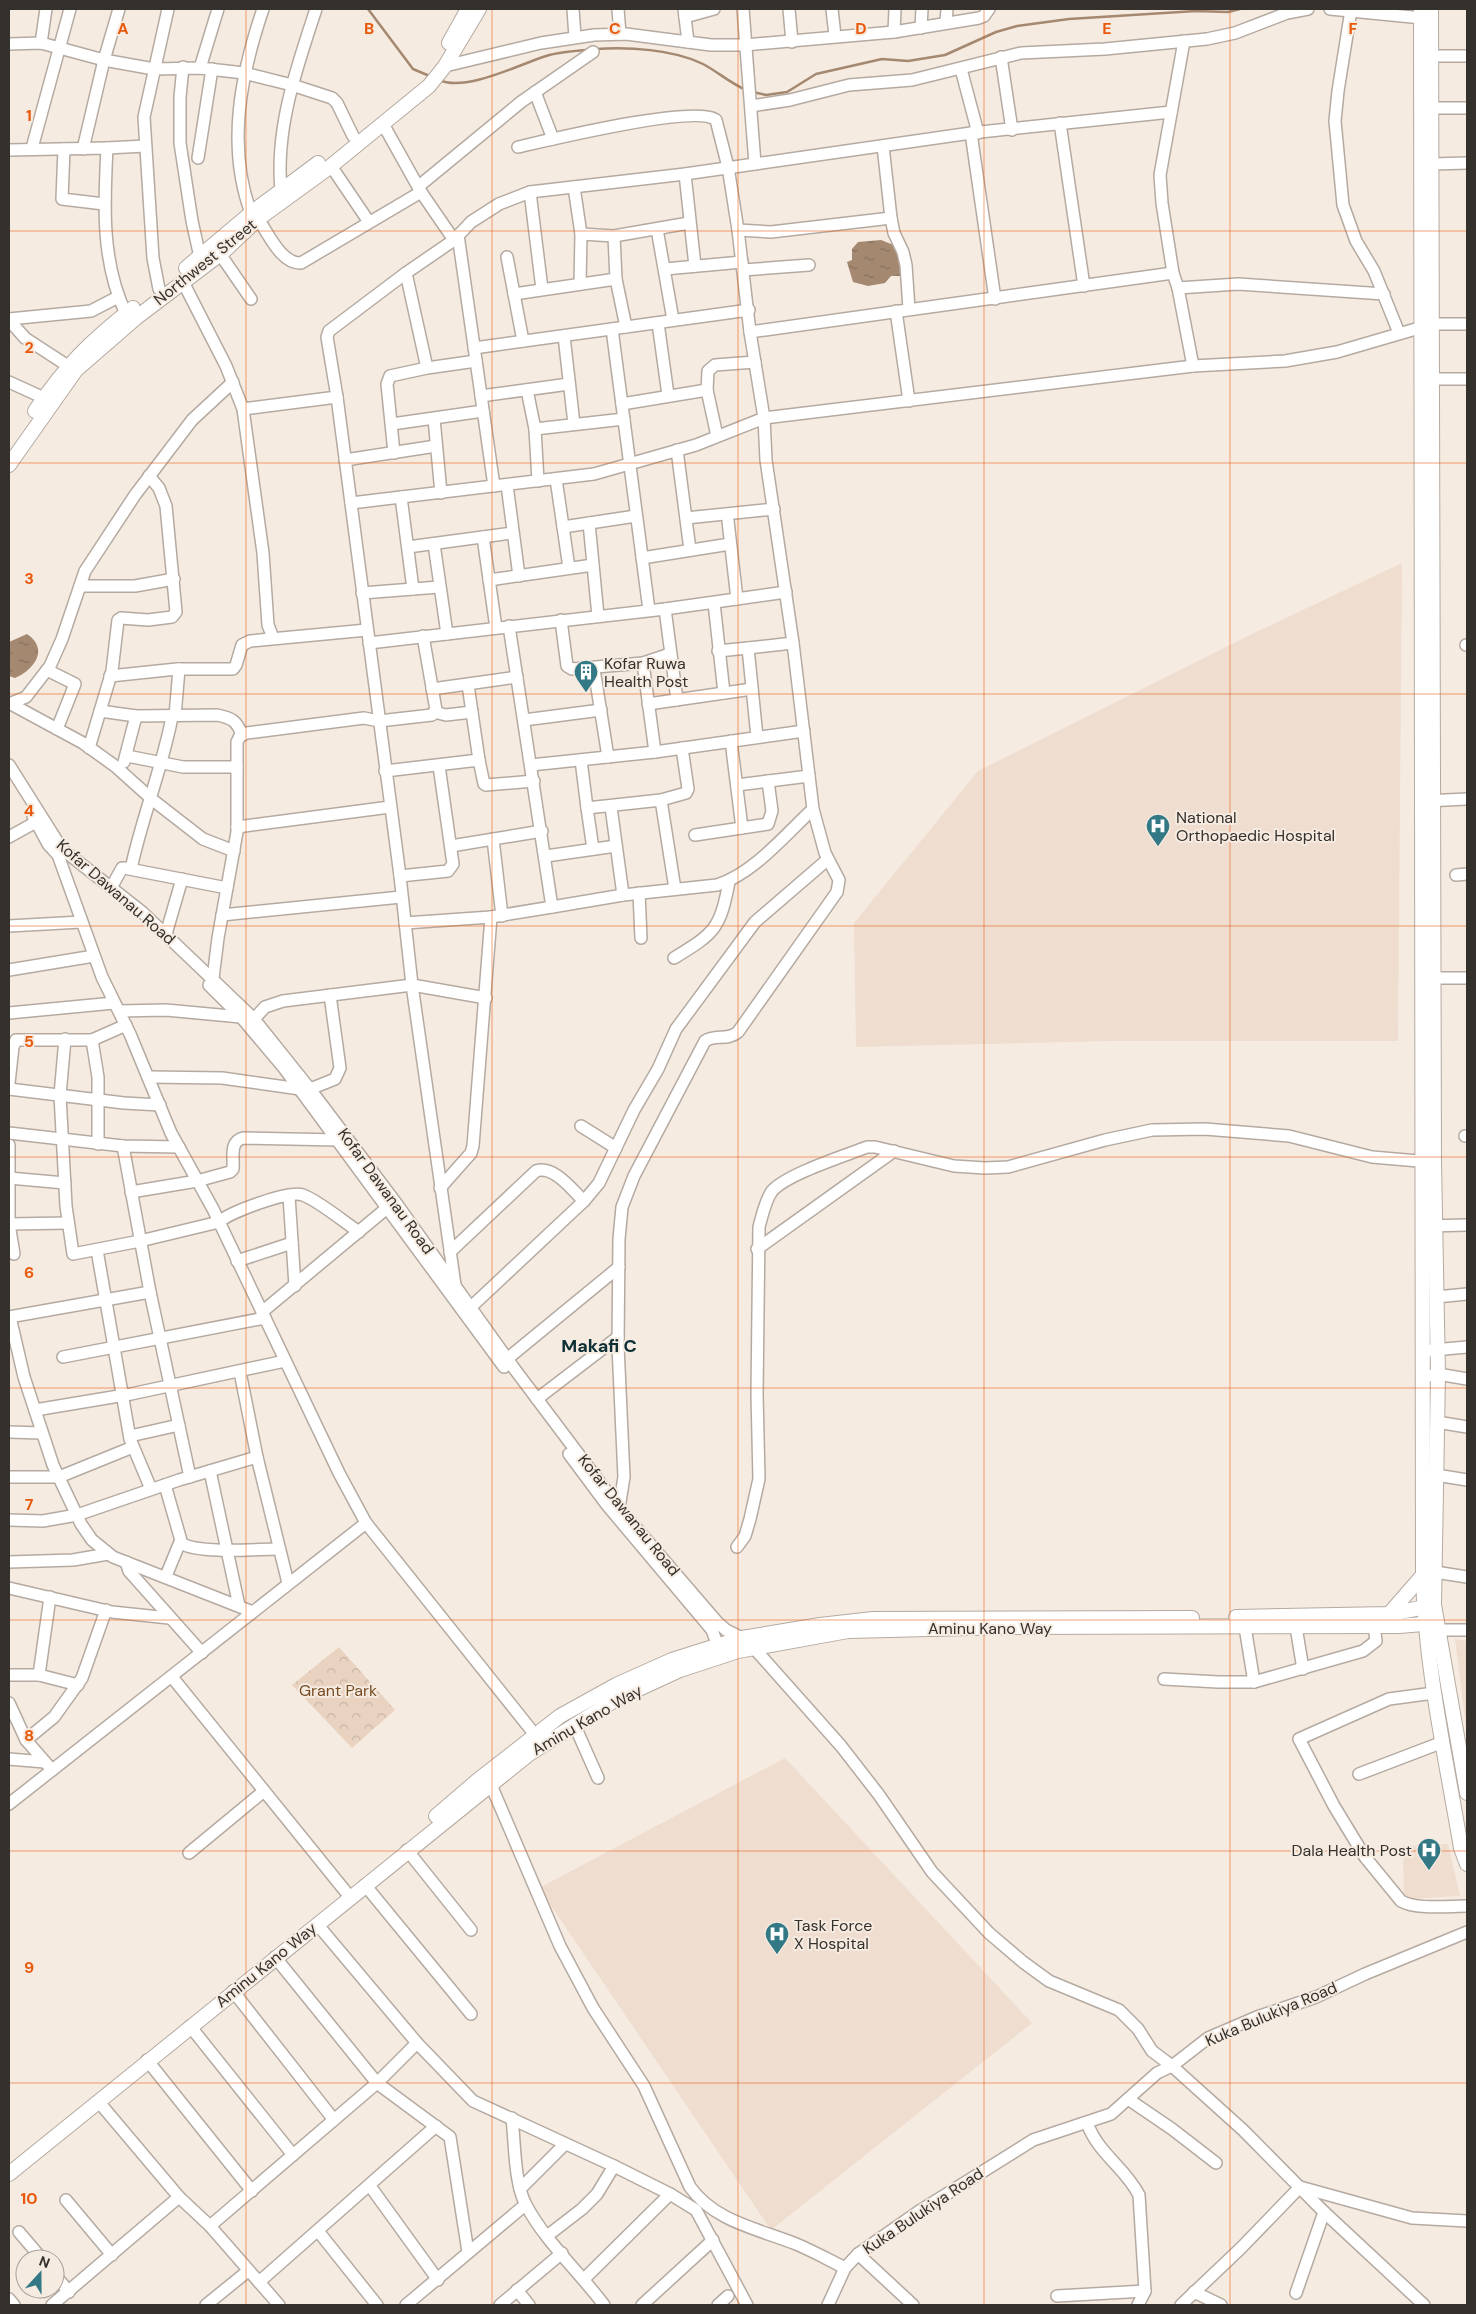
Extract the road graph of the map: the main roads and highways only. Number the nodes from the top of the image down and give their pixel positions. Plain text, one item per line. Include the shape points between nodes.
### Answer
1 (468, 9) edge
2 (479, 9) edge
3 (1425, 12) edge
4 (433, 75) junction
5 (255, 216) junction
6 (1427, 325) junction
7 (9, 449) edge
8 (9, 465) edge
9 (1427, 801) junction
10 (1429, 1226) junction
11 (1422, 1316) junction
12 (1436, 1316) junction
13 (1429, 1474) junction
14 (1429, 1574) junction
15 (1429, 1607) junction
16 (1389, 1614) junction
17 (1012, 1622) junction
18 (1433, 1625) junction
19 (1399, 1626) junction
20 (1429, 1647) junction
21 (577, 1717) junction
22 (1465, 1763) edge
23 (1467, 1793) edge
24 (1464, 1841) edge
25 (1467, 1864) edge
26 (347, 1893) junction
27 (9, 2163) edge
28 (9, 2174) edge

1 - 4 main road
2 - 4 main road
3 - 6 main road
3 - 6 main road via 1431,56 1432,108
4 - 5 main road, Northwest Street via 281,190
4 - 5 main road, Northwest Street via 383,124 330,166
5 - 7 main road, Northwest Street via 84,348
5 - 8 main road, Northwest Street via 220,254 137,316 76,370
6 - 9 main road
6 - 9 main road via 1432,379
9 - 10 main road
10 - 11 main road
10 - 12 main road
11 - 12 main road
11 - 13 main road via 1422,1376
12 - 13 main road via 1437,1422
13 - 14 main road
14 - 15 main road
14 - 16 main road
15 - 16 main road, Aminu Kano Way
15 - 18 main road
16 - 17 main road, Aminu Kano Way
17 - 19 main road, Aminu Kano Way via 1246,1627
17 - 21 main road, Aminu Kano Way via 867,1629 754,1648 680,1670
17 - 21 main road, Aminu Kano Way via 873,1619 742,1638 672,1660 616,1685
18 - 19 main road, Aminu Kano Way
18 - 20 main road
18 - 22 main road
19 - 20 main road
20 - 24 main road via 1442,1742
21 - 26 main road, Aminu Kano Way via 365,1885
21 - 26 main road, Aminu Kano Way via 536,1736 478,1780
22 - 23 main road
24 - 25 main road
26 - 27 main road, Aminu Kano Way via 274,1948
26 - 28 main road, Aminu Kano Way via 318,1924

